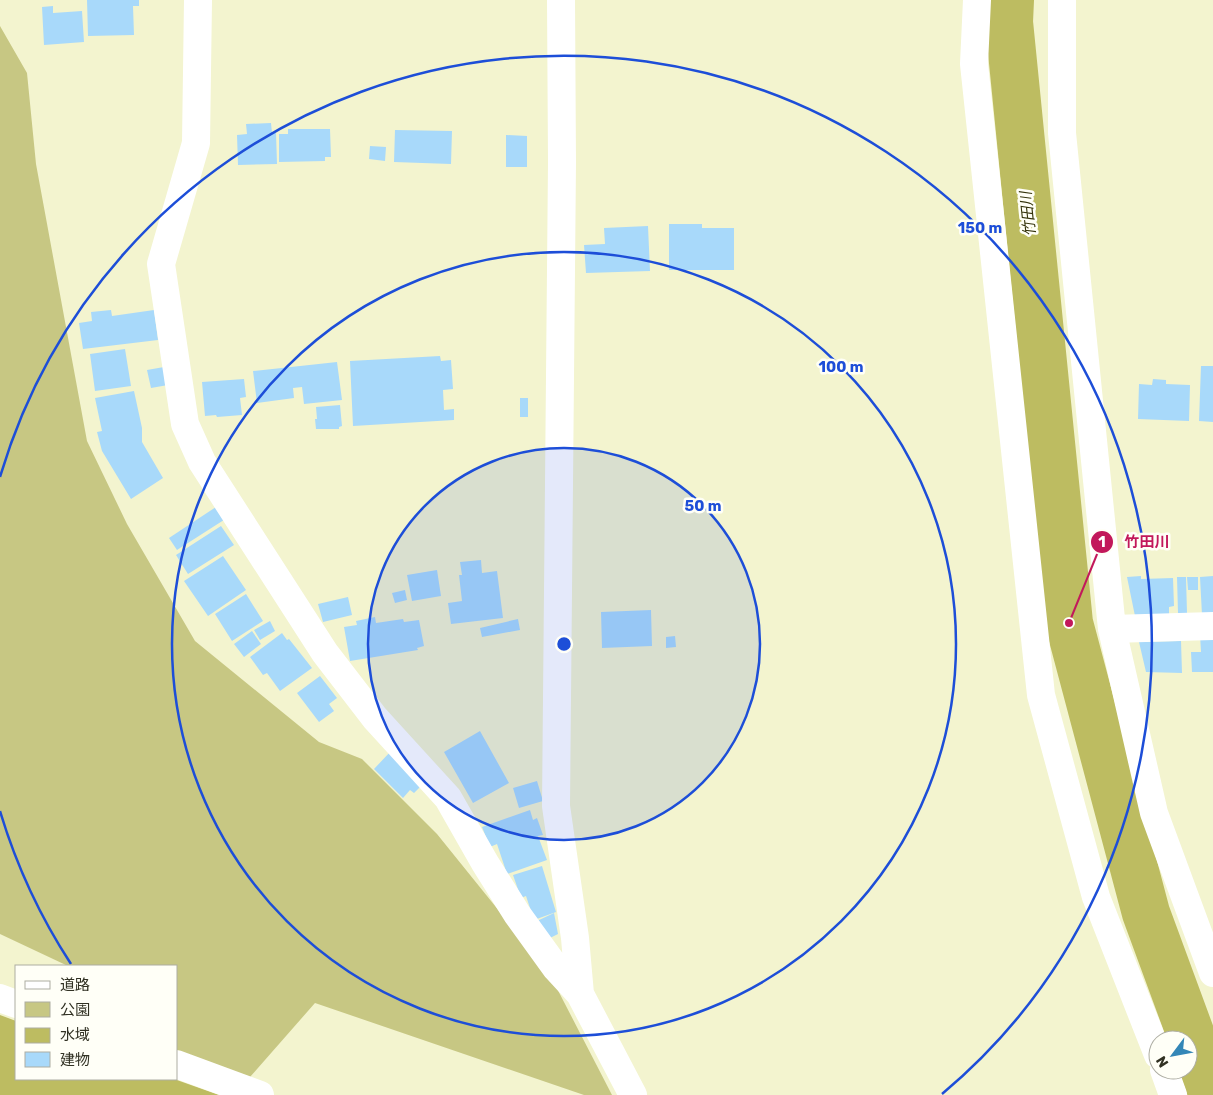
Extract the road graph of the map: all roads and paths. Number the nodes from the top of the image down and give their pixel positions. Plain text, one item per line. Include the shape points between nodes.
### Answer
1 (198, 0) edge
2 (561, 0) edge
3 (977, 0) edge
4 (1062, 0) edge
5 (1213, 626) edge
6 (1112, 629) junction
7 (1213, 973) edge
8 (580, 994) junction
9 (0, 998) edge
10 (15, 1004) edge
11 (1148, 1030) edge
12 (178, 1065) edge
13 (1168, 1080) edge
14 (260, 1095) edge
15 (633, 1095) edge
16 (1173, 1095) edge

1 - 8 street via 196,144 161,264 185,424 202,462 325,653 375,718 448,798 517,914 556,968
2 - 8 street via 556,806
3 - 11 street via 974,64 1042,695 1096,897
4 - 6 street via 1062,133
5 - 6 street
6 - 7 street via 1154,813
8 - 15 street
9 - 10 street
12 - 14 street
13 - 16 street

